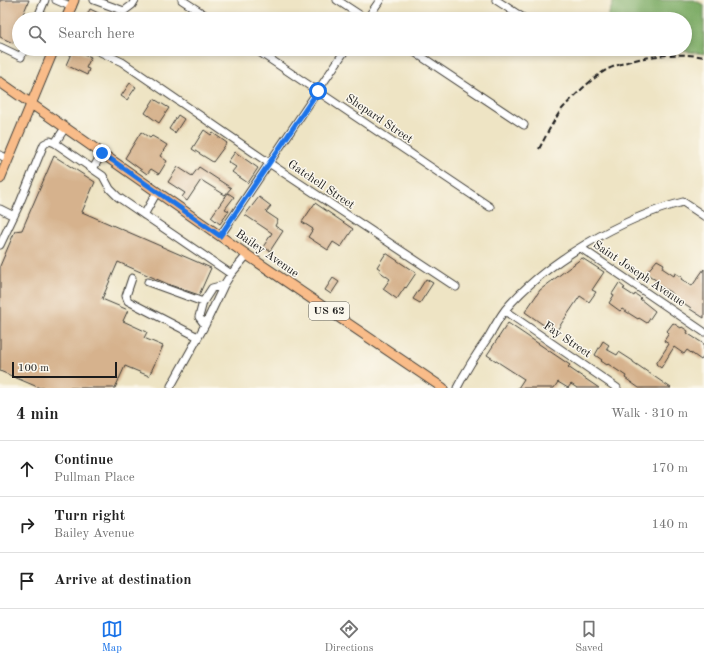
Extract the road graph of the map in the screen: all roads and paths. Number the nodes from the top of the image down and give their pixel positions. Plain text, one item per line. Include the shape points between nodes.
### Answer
1 (45, 0) edge
2 (56, 0) edge
3 (94, 0) edge
4 (135, 0) edge
5 (182, 0) edge
6 (337, 0) edge
7 (380, 0) edge
8 (496, 0) edge
9 (73, 3) edge
10 (40, 12) edge
11 (200, 12) edge
12 (355, 12) edge
13 (371, 12) edge
14 (514, 12) edge
15 (0, 48) edge
16 (12, 53) edge
17 (51, 56) edge
18 (109, 56) edge
19 (266, 56) edge
20 (341, 56) edge
21 (420, 56) edge
22 (0, 82) edge
23 (318, 91) junction
24 (32, 105) junction
25 (524, 125) dead end
26 (65, 128) junction
27 (55, 143) junction
28 (102, 153) junction
29 (0, 154) edge
30 (8, 159) junction
31 (269, 163) junction
32 (93, 169) junction
33 (0, 179) edge
34 (157, 192) junction
35 (490, 207) dead end
36 (0, 209) edge
37 (144, 215) junction
38 (14, 216) junction
39 (704, 216) edge
40 (220, 236) junction
41 (0, 245) edge
42 (581, 248) junction
43 (247, 255) junction
44 (231, 274) junction
45 (132, 278) dead end
46 (148, 282) dead end
47 (224, 285) junction
48 (456, 287) dead end
49 (202, 302) junction
50 (505, 311) junction
51 (205, 325) junction
52 (704, 332) edge
53 (198, 337) junction
54 (171, 386) dead end
55 (443, 388) edge
56 (457, 388) edge
57 (617, 388) edge

1 - 10 street
2 - 9 street
3 - 4 street via 124,11 132,6
5 - 11 street
6 - 12 street
7 - 13 street
8 - 14 street
15 - 16 street
17 - 24 main road
18 - 31 street, Gatchell Street via 122,62
19 - 23 street, Shepard Street
20 - 23 street
21 - 25 street
22 - 24 main road, Bailey Avenue / US 62
23 - 31 street
23 - 35 street, Shepard Street
24 - 26 main road, Bailey Avenue / US 62
24 - 30 main road
26 - 27 street
26 - 28 main road, Bailey Avenue / US 62
27 - 32 street
27 - 38 street via 50,141 44,144
28 - 32 street
28 - 34 main road, Bailey Avenue / US 62
29 - 30 street
30 - 33 main road
31 - 40 street
31 - 48 street, Gatchell Street
32 - 37 street via 103,176 115,195
34 - 37 street
34 - 40 main road, Bailey Avenue / US 62
36 - 38 street
37 - 44 street
38 - 41 street
39 - 42 street via 683,202 625,223
40 - 43 main road, Bailey Avenue / US 62
42 - 50 street via 545,273
42 - 52 street, Saint Joseph Avenue
43 - 44 street
43 - 55 main road, Bailey Avenue / US 62
44 - 47 street
45 - 53 street via 126,296 128,301
46 - 49 street
47 - 49 street via 212,288
47 - 51 street
49 - 51 street via 199,317
50 - 56 street
50 - 57 street, Fay Street
51 - 53 street
53 - 54 street

